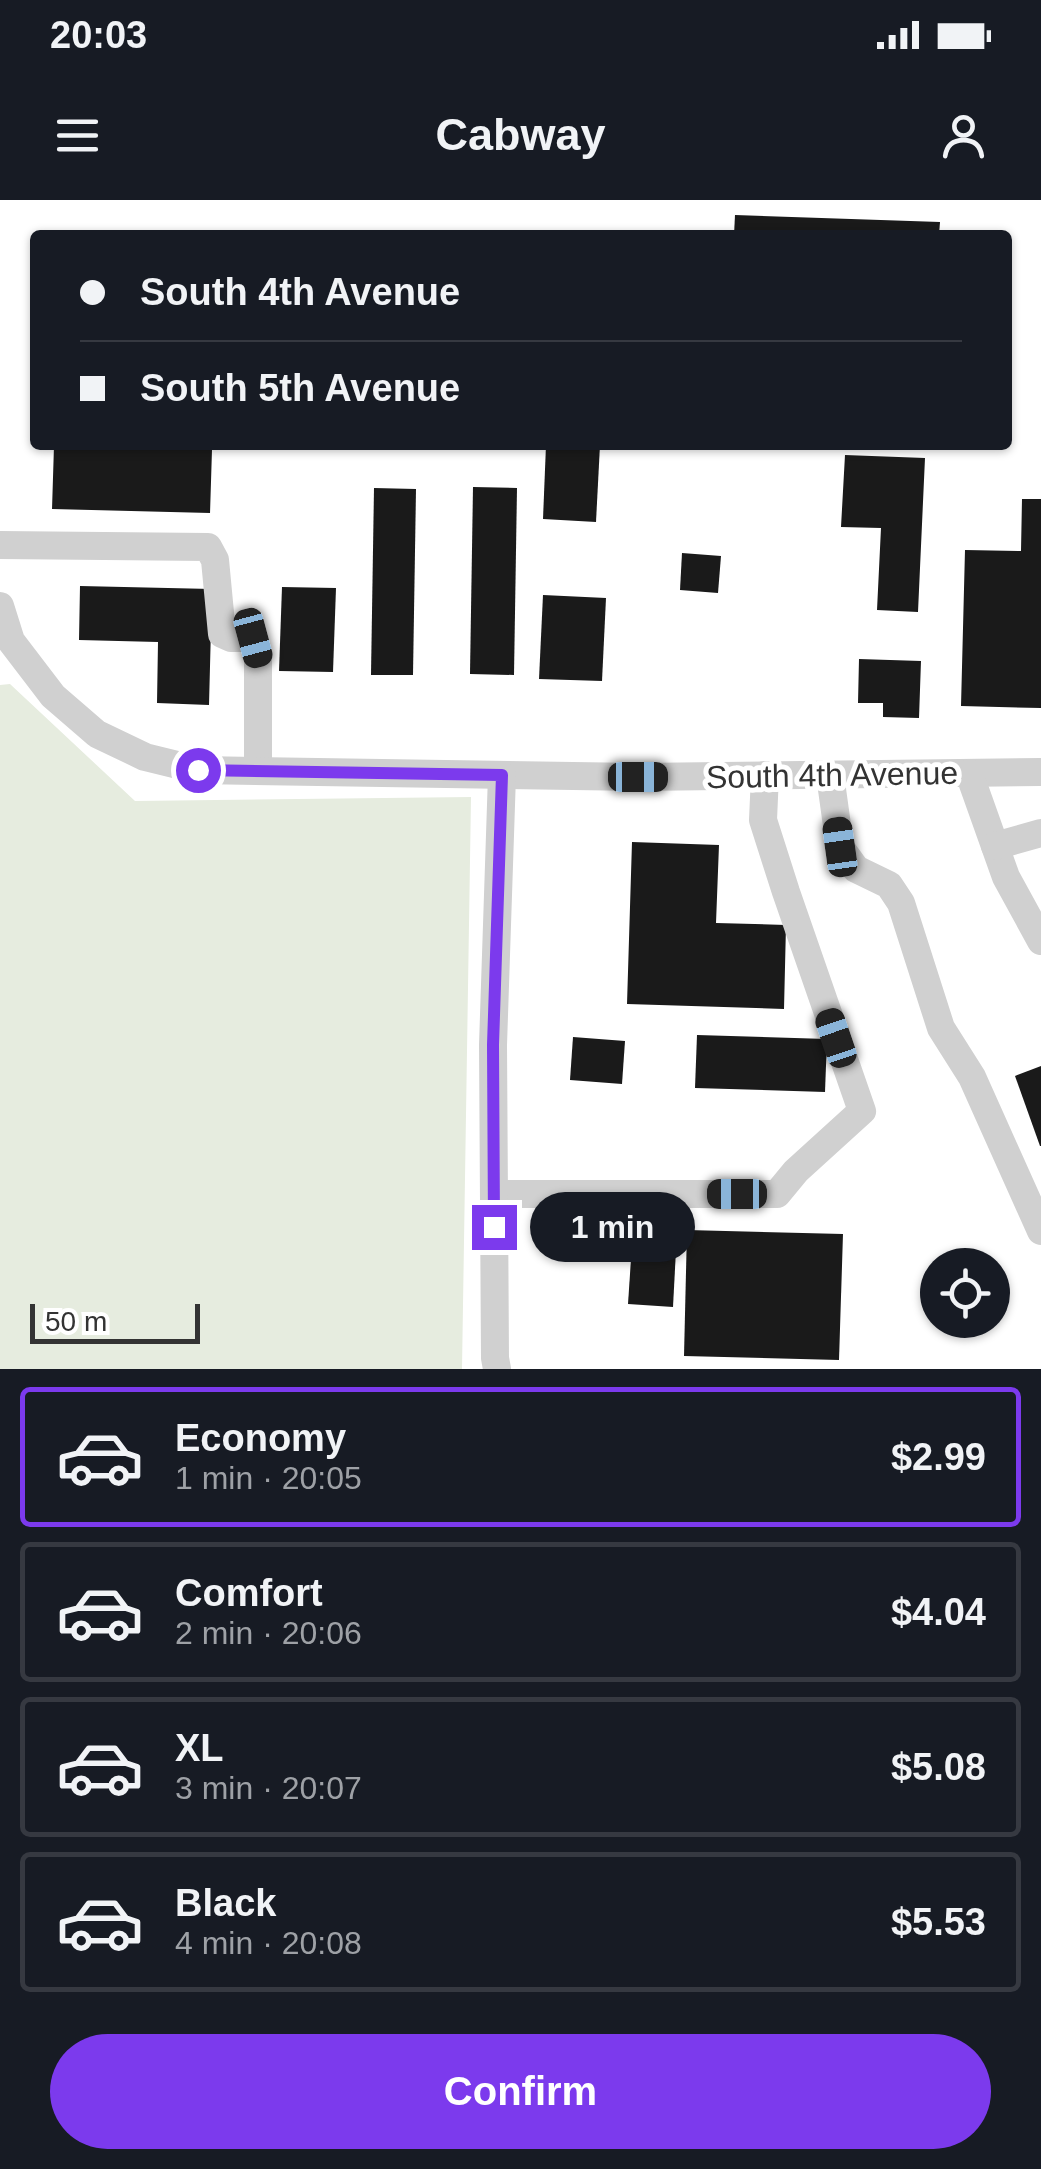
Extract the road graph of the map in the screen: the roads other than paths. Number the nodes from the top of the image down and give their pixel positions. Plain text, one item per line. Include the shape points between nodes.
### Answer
1 (0, 545) edge
2 (0, 606) edge
3 (5, 645) edge
4 (258, 771) junction
5 (1041, 772) edge
6 (969, 773) junction
7 (830, 774) junction
8 (502, 775) junction
9 (765, 776) junction
10 (1041, 832) edge
11 (995, 846) junction
12 (1041, 941) edge
13 (494, 1194) junction
14 (1041, 1231) edge
15 (497, 1369) edge

1 - 4 street via 208,548 216,560 222,634 253,638 258,658
2 - 3 street
3 - 4 street, South 4th Avenue via 97,734 145,758 198,770
4 - 8 street, South 4th Avenue
5 - 6 street, South 4th Avenue
6 - 7 street, South 4th Avenue
6 - 11 street
7 - 9 street, South 4th Avenue
7 - 14 street via 840,847 856,868 889,885 901,903 942,1028 972,1078
8 - 9 street, South 4th Avenue
8 - 13 street
9 - 13 street via 763,820 862,1111 777,1194
10 - 11 street
11 - 12 street
13 - 15 street

